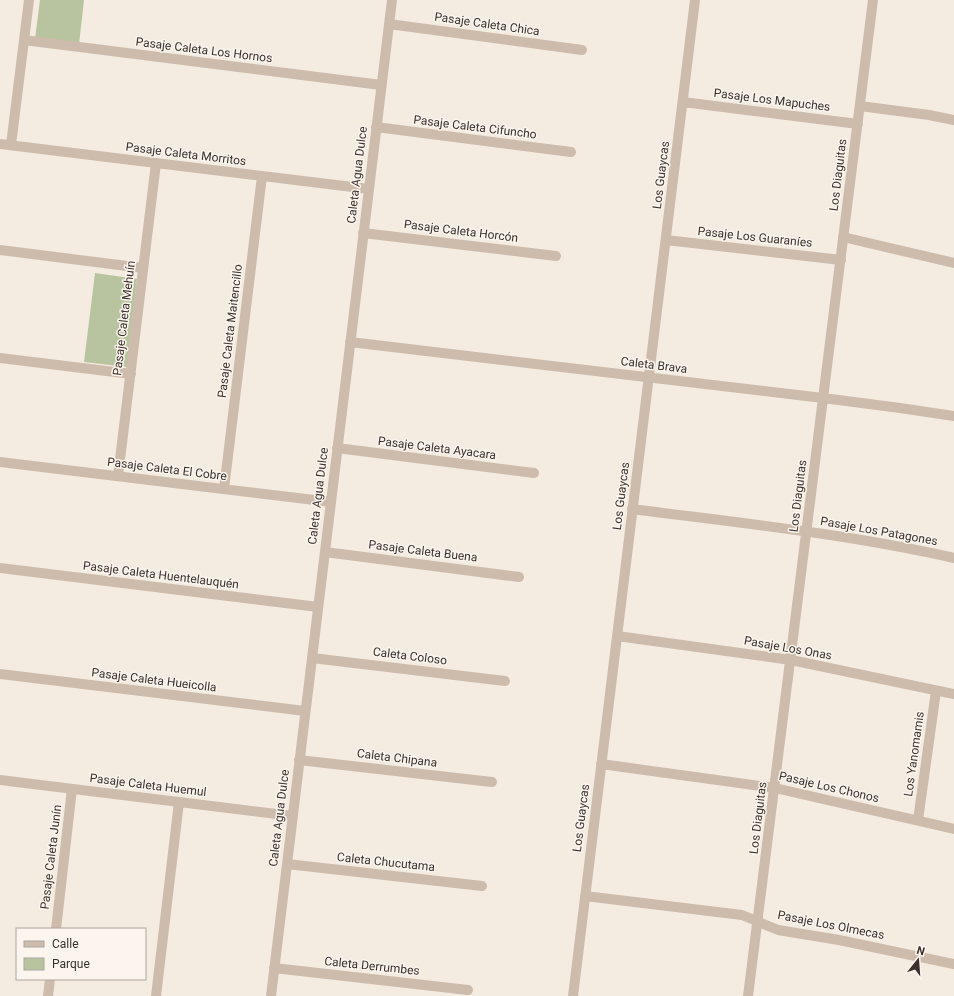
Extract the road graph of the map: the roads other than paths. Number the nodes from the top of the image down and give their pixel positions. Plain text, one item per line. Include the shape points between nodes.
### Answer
1 (29, 0) edge
2 (392, 0) edge
3 (695, 0) edge
4 (873, 0) edge
5 (389, 24) junction
6 (24, 40) junction
7 (582, 50) dead end
8 (381, 85) junction
9 (682, 102) junction
10 (860, 106) junction
11 (954, 120) edge
12 (858, 124) junction
13 (376, 127) junction
14 (0, 144) edge
15 (11, 146) junction
16 (571, 152) dead end
17 (156, 163) junction
18 (262, 176) junction
19 (369, 189) junction
20 (364, 233) junction
21 (843, 237) junction
22 (666, 240) junction
23 (0, 250) edge
24 (556, 256) dead end
25 (841, 260) junction
26 (954, 264) edge
27 (143, 268) junction
28 (350, 342) junction
29 (0, 358) edge
30 (131, 374) junction
31 (649, 377) junction
32 (823, 398) junction
33 (954, 416) edge
34 (337, 448) junction
35 (0, 462) edge
36 (534, 473) dead end
37 (118, 476) junction
38 (224, 489) junction
39 (331, 502) junction
40 (632, 509) junction
41 (806, 532) junction
42 (325, 552) junction
43 (954, 558) edge
44 (0, 568) edge
45 (519, 576) dead end
46 (318, 607) junction
47 (617, 636) junction
48 (312, 658) junction
49 (791, 660) junction
50 (0, 674) edge
51 (505, 681) dead end
52 (936, 691) junction
53 (954, 694) edge
54 (305, 711) junction
55 (299, 760) junction
56 (601, 764) junction
57 (0, 780) edge
58 (492, 782) dead end
59 (775, 788) junction
60 (72, 789) junction
61 (179, 802) junction
62 (293, 816) junction
63 (918, 820) junction
64 (954, 828) edge
65 (287, 864) junction
66 (482, 886) dead end
67 (585, 896) junction
68 (758, 921) junction
69 (56, 928) edge
70 (954, 964) edge
71 (274, 968) junction
72 (50, 980) edge
73 (468, 990) dead end
74 (48, 996) edge
75 (156, 996) edge
76 (271, 996) edge
77 (573, 996) edge
78 (748, 996) edge

1 - 6 street
2 - 5 street, Caleta Agua Dulce
3 - 9 street, Los Guaycas
4 - 10 street, Los Diaguitas
5 - 7 street, Pasaje Caleta Chica
5 - 8 street, Caleta Agua Dulce
6 - 8 street, Pasaje Caleta Los Hornos
6 - 15 street
8 - 13 street, Caleta Agua Dulce
9 - 12 street, Pasaje Los Mapuches
9 - 22 street, Los Guaycas
10 - 11 street
10 - 12 street, Los Diaguitas
12 - 21 street, Los Diaguitas
13 - 16 street, Pasaje Caleta Cifuncho
13 - 19 street, Caleta Agua Dulce
14 - 15 street, Pasaje Caleta Morritos
15 - 17 street, Pasaje Caleta Morritos
17 - 18 street, Pasaje Caleta Morritos
17 - 27 street, Pasaje Caleta Mehuín
18 - 19 street, Pasaje Caleta Morritos
18 - 38 street, Pasaje Caleta Maitencillo
19 - 20 street, Caleta Agua Dulce
20 - 24 street, Pasaje Caleta Horcón
20 - 28 street, Caleta Agua Dulce
21 - 25 street, Los Diaguitas
21 - 26 street
22 - 25 street, Pasaje Los Guaraníes
22 - 31 street, Los Guaycas
23 - 27 street
25 - 32 street, Los Diaguitas
27 - 30 street, Pasaje Caleta Mehuín
28 - 31 street, Caleta Brava
28 - 34 street, Caleta Agua Dulce
29 - 30 street
30 - 37 street, Pasaje Caleta Mehuín
31 - 32 street, Caleta Brava
31 - 40 street, Los Guaycas
32 - 33 street, Caleta Brava
32 - 41 street, Los Diaguitas
34 - 36 street, Pasaje Caleta Ayacara
34 - 39 street, Caleta Agua Dulce
35 - 37 street, Pasaje Caleta El Cobre
37 - 38 street, Pasaje Caleta El Cobre
38 - 39 street, Pasaje Caleta El Cobre
39 - 42 street, Caleta Agua Dulce
40 - 41 street, Pasaje Los Patagones
40 - 47 street, Los Guaycas
41 - 43 street, Pasaje Los Patagones via 894,545
41 - 49 street, Los Diaguitas
42 - 45 street, Pasaje Caleta Buena
42 - 46 street, Caleta Agua Dulce
44 - 46 street, Pasaje Caleta Huentelauquén
46 - 48 street, Caleta Agua Dulce
47 - 49 street, Pasaje Los Onas
47 - 56 street, Los Guaycas
48 - 51 street, Caleta Coloso
48 - 54 street, Caleta Agua Dulce
49 - 52 street, Pasaje Los Onas
49 - 59 street, Los Diaguitas
50 - 54 street, Pasaje Caleta Hueicolla
52 - 53 street, Pasaje Los Onas
52 - 63 street, Los Yanomamis
54 - 55 street, Caleta Agua Dulce
55 - 58 street, Caleta Chipana
55 - 62 street, Caleta Agua Dulce
56 - 59 street, Pasaje Los Chonos
56 - 67 street, Los Guaycas
57 - 60 street, Pasaje Caleta Huemul
59 - 63 street, Pasaje Los Chonos
59 - 68 street, Los Diaguitas
60 - 61 street, Pasaje Caleta Huemul
60 - 69 street, Pasaje Caleta Junín
61 - 62 street, Pasaje Caleta Huemul
61 - 75 street
62 - 65 street, Caleta Agua Dulce
63 - 64 street, Pasaje Los Chonos
65 - 66 street, Caleta Chucutama
65 - 71 street, Caleta Agua Dulce
67 - 68 street, Pasaje Los Olmecas via 742,915
67 - 77 street, Los Guaycas
68 - 70 street, Pasaje Los Olmecas via 778,930
68 - 78 street, Los Diaguitas
71 - 73 street, Caleta Derrumbes
71 - 76 street, Caleta Agua Dulce
72 - 74 street

